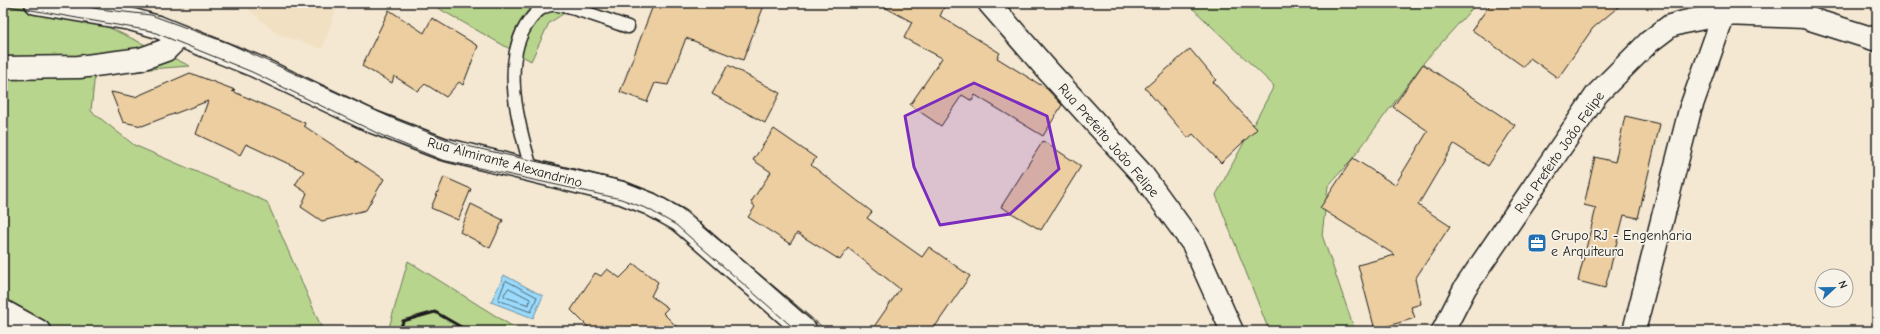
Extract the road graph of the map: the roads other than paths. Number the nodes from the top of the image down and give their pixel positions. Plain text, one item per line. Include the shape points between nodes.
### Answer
1 (36, 3) edge
2 (989, 3) edge
3 (1724, 14) junction
4 (628, 27) dead end
5 (180, 36) junction
6 (1877, 40) edge
7 (3, 68) edge
8 (532, 171) junction
9 (3, 311) edge
10 (38, 331) edge
11 (806, 331) edge
12 (1232, 331) edge
13 (1443, 331) edge
14 (1634, 331) edge

1 - 5 street, Rua Almirante Alexandrino via 130,19 158,26
2 - 12 street, Rua Prefeito João Felipe via 1142,174 1193,244
3 - 6 street, Rua Prefeito João Felipe via 1804,17
3 - 13 street, Rua Prefeito João Felipe via 1670,26 1649,42 1597,94 1465,288
3 - 14 street via 1690,110
4 - 8 lane via 564,6 551,5 537,11 523,28 516,48 515,98 520,132
5 - 7 street via 166,50 141,59 79,67
5 - 8 street, Rua Almirante Alexandrino via 255,66 373,122 443,149
8 - 11 street, Rua Almirante Alexandrino via 622,193 650,204 679,220
9 - 10 street

